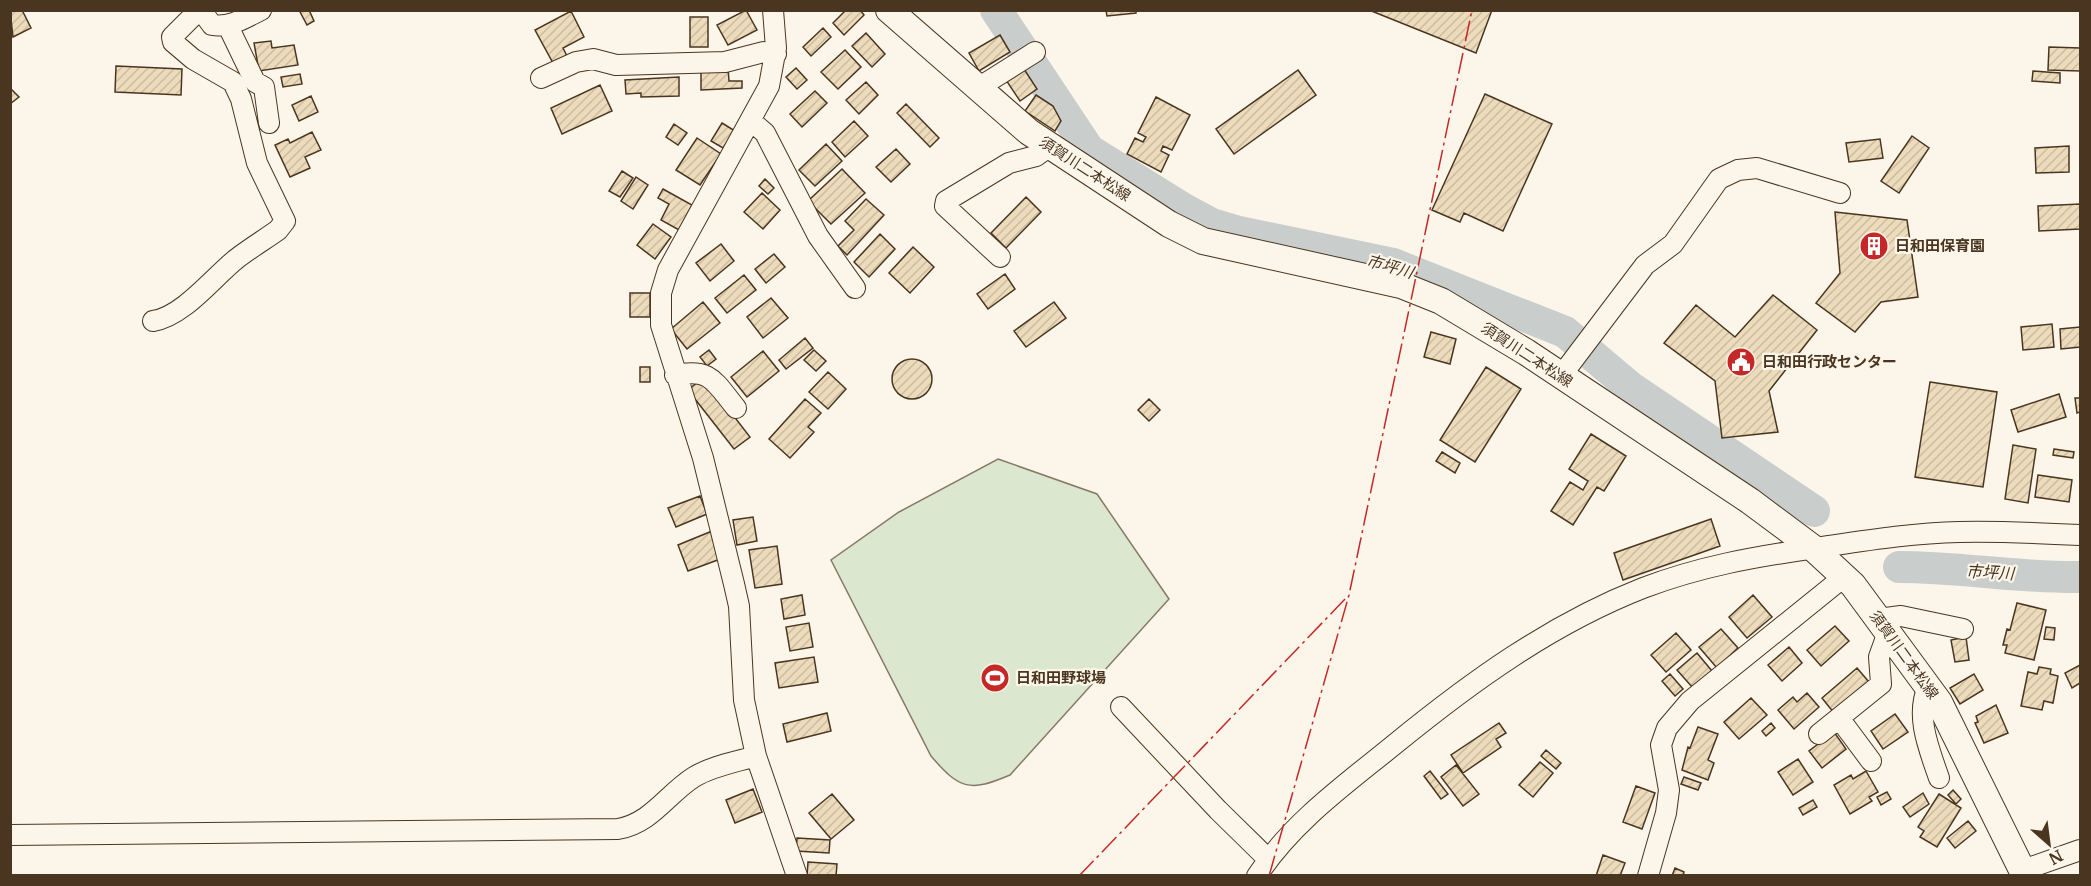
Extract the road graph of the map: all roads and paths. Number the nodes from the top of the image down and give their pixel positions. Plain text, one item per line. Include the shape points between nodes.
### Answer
1 (200, 10) edge
2 (261, 10) edge
3 (773, 10) edge
4 (889, 10) edge
5 (228, 26) junction
6 (1035, 52) dead end
7 (776, 54) junction
8 (541, 78) dead end
9 (978, 88) junction
10 (751, 121) junction
11 (269, 123) dead end
12 (1050, 146) junction
13 (1840, 193) dead end
14 (1000, 257) dead end
15 (855, 288) dead end
16 (153, 321) dead end
17 (675, 375) junction
18 (1561, 376) junction
19 (736, 408) dead end
20 (2080, 531) edge
21 (2080, 535) edge
22 (1813, 548) junction
23 (1845, 576) junction
24 (1883, 625) junction
25 (1963, 629) dead end
26 (1928, 687) junction
27 (1121, 707) dead end
28 (1839, 718) junction
29 (1819, 734) dead end
30 (756, 756) junction
31 (1871, 761) dead end
32 (1939, 778) dead end
33 (10, 835) edge
34 (2080, 850) edge
35 (1268, 859) junction
36 (2024, 873) edge
37 (797, 876) edge
38 (1257, 876) edge
39 (1648, 876) edge

1 - 5 street via 212,25
1 - 16 street via 172,36 173,42 200,64 233,82 257,163 285,221 204,286 189,304
2 - 5 street
3 - 7 street
4 - 9 main road, 須賀川二本松線
5 - 11 street via 255,82 264,87
6 - 9 street
7 - 8 street via 764,52 725,63 616,65 593,58
7 - 10 street via 769,86
9 - 12 main road, 須賀川二本松線
10 - 15 street via 765,133 818,236
10 - 17 street via 663,282 661,325
12 - 14 street via 1036,156 1009,163 946,201 951,215
12 - 18 main road, 須賀川二本松線 via 1186,234 1255,254 1401,285 1441,302
13 - 18 street via 1757,168 1719,178 1673,244 1645,265
17 - 19 street via 694,371 709,375
17 - 30 street via 703,458 739,606 744,700
18 - 22 main road, 須賀川二本松線 via 1750,501
20 - 21 street
21 - 22 street via 1959,532
22 - 23 main road, 須賀川二本松線
22 - 35 street via 1736,559 1680,575 1599,609 1518,652 1425,719 1318,806
23 - 24 main road, 須賀川二本松線
23 - 39 street via 1690,701 1667,728 1661,745 1669,790
24 - 25 street via 1901,616
24 - 26 main road, 須賀川二本松線
24 - 28 street via 1881,684
26 - 32 street via 1921,702 1926,742
26 - 36 main road, 須賀川二本松線 via 1972,764
27 - 35 street
28 - 29 street
28 - 31 street
30 - 33 street via 698,775 646,819 618,829
30 - 37 street
34 - 36 street
35 - 38 street

